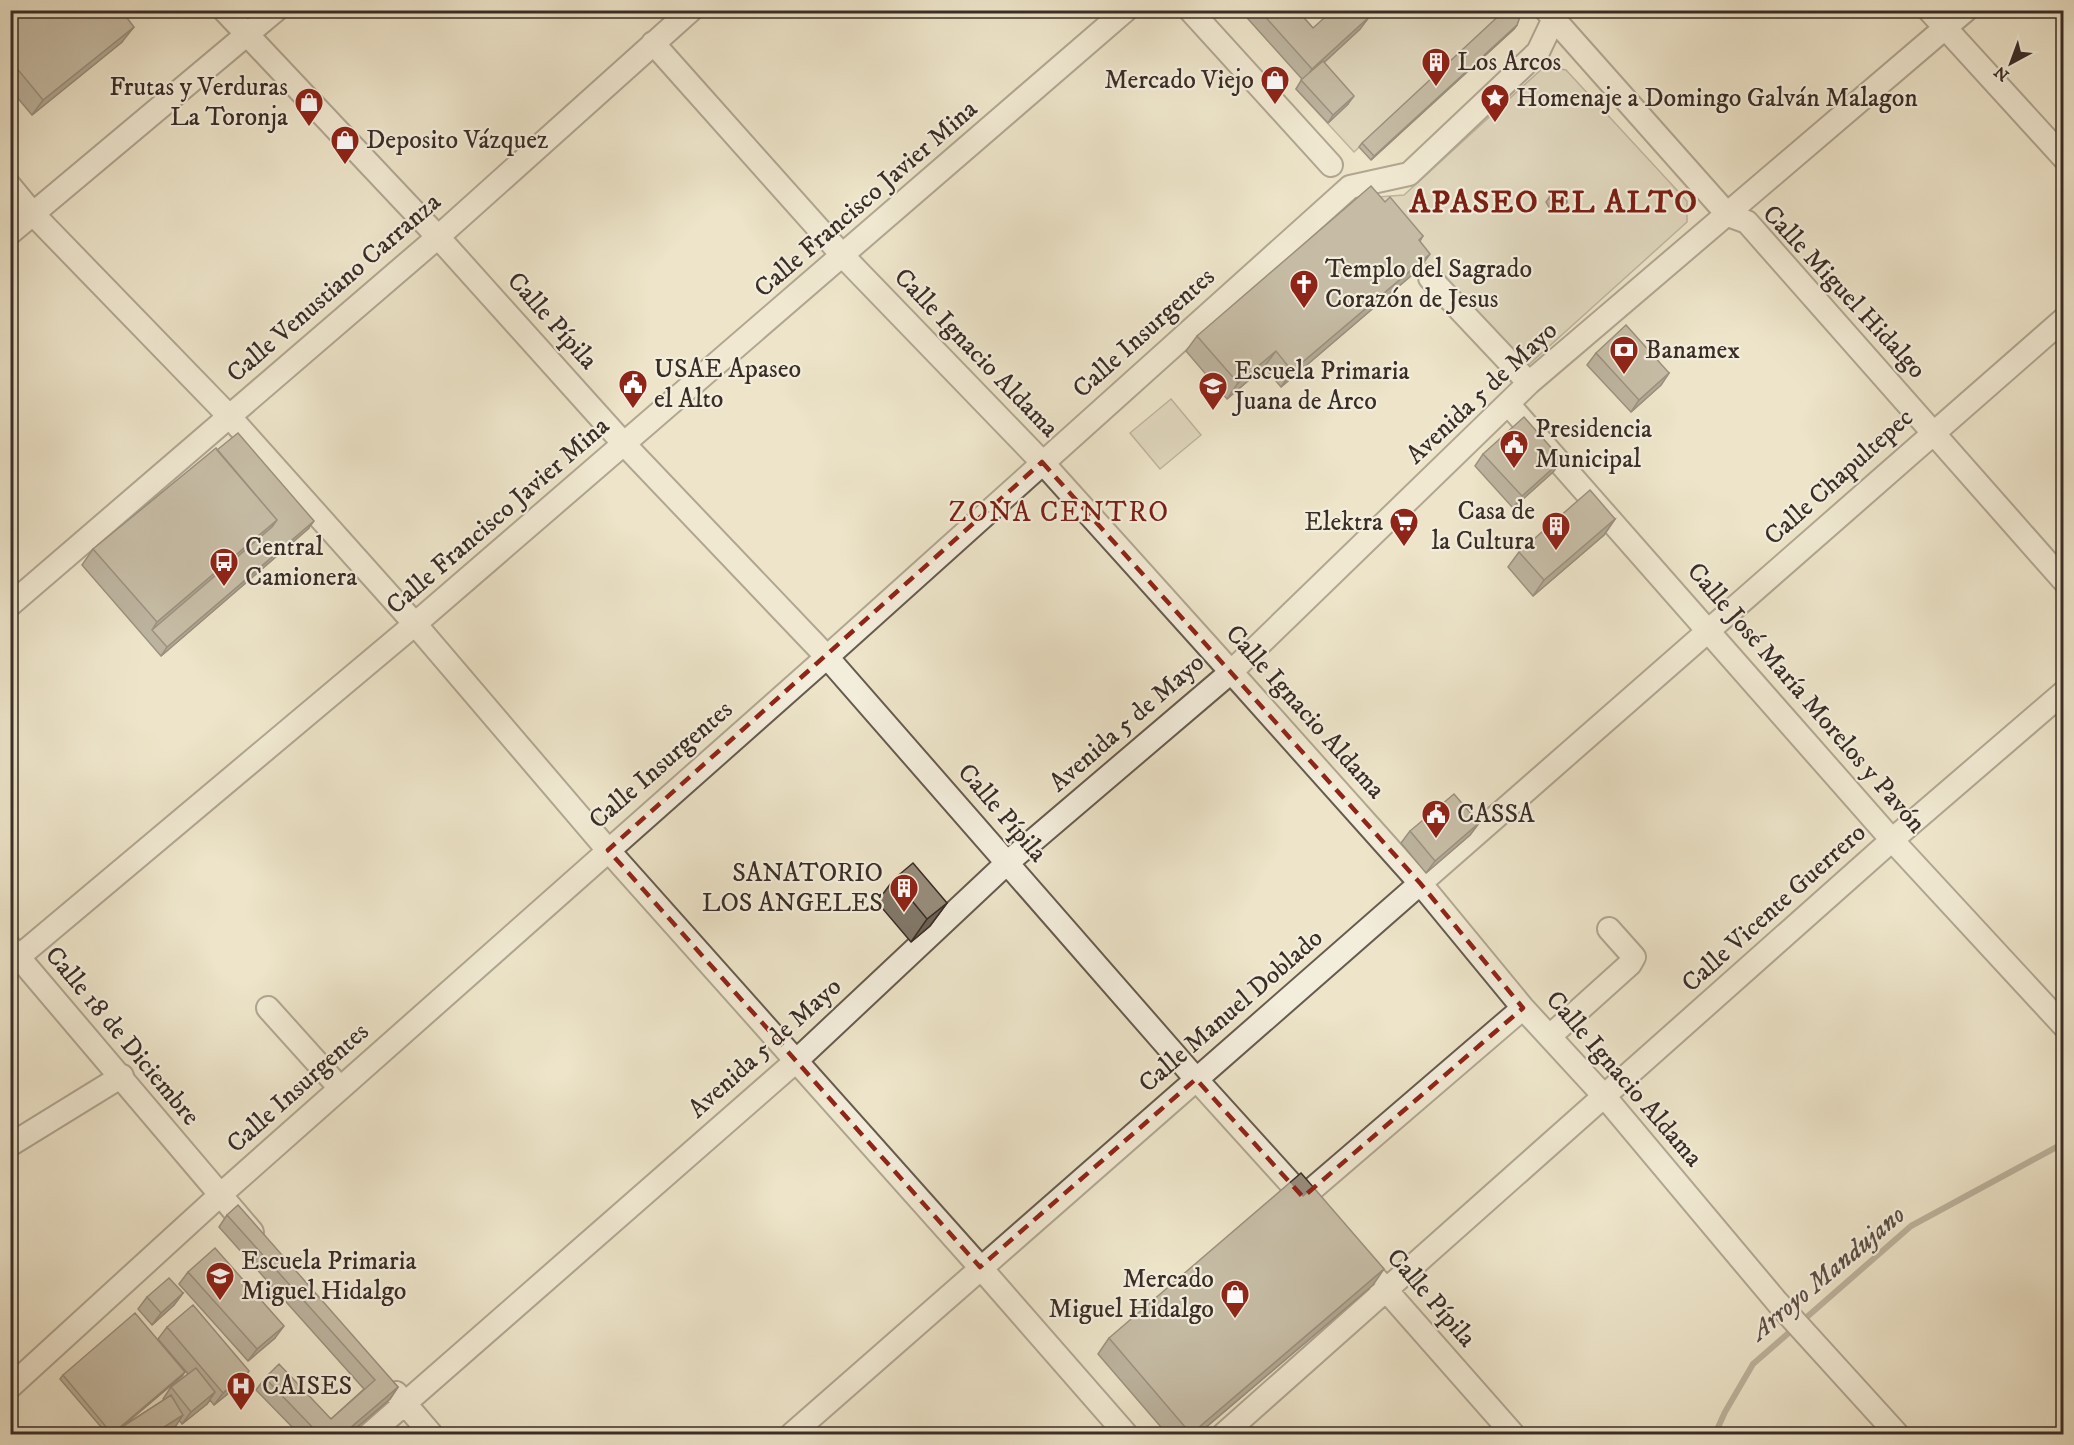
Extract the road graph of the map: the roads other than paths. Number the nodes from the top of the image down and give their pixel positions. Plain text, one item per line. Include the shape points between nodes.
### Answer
1 (224, 10) edge
2 (276, 10) edge
3 (691, 10) edge
4 (1125, 10) edge
5 (1190, 10) edge
6 (1929, 10) edge
7 (1966, 10) edge
8 (1553, 14) edge
9 (1945, 29) junction
10 (247, 35) junction
11 (653, 43) junction
12 (2064, 158) edge
13 (1340, 176) junction
14 (10, 186) edge
15 (34, 215) junction
16 (1728, 215) junction
17 (10, 233) edge
18 (438, 237) junction
19 (843, 256) junction
20 (1430, 278) dead end
21 (2064, 319) edge
22 (1529, 383) junction
23 (1509, 405) junction
24 (229, 416) junction
25 (1933, 431) junction
26 (625, 445) junction
27 (1042, 462) junction
28 (2064, 581) edge
29 (10, 604) edge
30 (415, 624) junction
31 (1709, 631) junction
32 (827, 657) junction
33 (1231, 672) junction
34 (2064, 692) edge
35 (1892, 840) junction
36 (608, 850) junction
37 (1008, 862) junction
38 (1420, 883) junction
39 (1609, 929) dead end
40 (13, 956) edge
41 (268, 1008) dead end
42 (1523, 1008) junction
43 (2064, 1026) edge
44 (1550, 1036) junction
45 (796, 1061) junction
46 (122, 1076) junction
47 (1196, 1079) junction
48 (340, 1088) junction
49 (1605, 1097) junction
50 (10, 1145) edge
51 (219, 1196) junction
52 (1303, 1197) junction
53 (1326, 1222) edge
54 (1341, 1239) edge
55 (266, 1248) edge
56 (980, 1267) junction
57 (1386, 1289) junction
58 (382, 1377) edge
59 (10, 1387) edge
60 (405, 1403) junction
61 (370, 1434) edge
62 (431, 1434) edge
63 (792, 1434) edge
64 (1126, 1434) edge
65 (1224, 1434) edge
66 (1513, 1434) edge
67 (1897, 1434) edge

1 - 10 street, Calle Pípila
2 - 10 street
3 - 11 street, Calle Venustiano Carranza
4 - 19 street, Calle Francisco Javier Mina
5 - 13 street
6 - 9 street
7 - 9 street, Avenida 5 de Mayo
8 - 13 street via 1538,52 1409,174
8 - 16 street, Calle Miguel Hidalgo
9 - 12 street
9 - 16 street, Avenida 5 de Mayo
10 - 15 street
10 - 18 street, Calle Pípila
11 - 18 street, Calle Venustiano Carranza
11 - 19 street, Calle Ignacio Aldama
13 - 27 street, Calle Insurgentes
14 - 15 street
15 - 17 street
15 - 24 street
16 - 22 street, Avenida 5 de Mayo
16 - 25 street, Calle Miguel Hidalgo via 1747,222
18 - 24 street, Calle Venustiano Carranza
18 - 26 street, Calle Pípila
19 - 26 street, Calle Francisco Javier Mina
19 - 27 street, Calle Ignacio Aldama
20 - 22 street
21 - 25 street, Calle Chapultepec
22 - 23 street, Avenida 5 de Mayo
23 - 31 street, Calle José María Morelos y Pavón
23 - 33 street, Avenida 5 de Mayo
24 - 29 street, Calle Venustiano Carranza
24 - 30 street
25 - 28 street, Calle Miguel Hidalgo
25 - 31 street, Calle Chapultepec
26 - 30 street, Calle Francisco Javier Mina
26 - 32 street, Calle Pípila
27 - 32 street, Calle Insurgentes
27 - 33 street, Calle Ignacio Aldama
30 - 36 street
30 - 40 street, Calle Francisco Javier Mina
31 - 35 street, Calle José María Morelos y Pavón
31 - 38 street, Calle Manuel Doblado
32 - 36 street, Calle Insurgentes
32 - 37 street, Calle Pípila
33 - 37 street, Avenida 5 de Mayo
33 - 38 street, Calle Ignacio Aldama
34 - 35 street, Calle Vicente Guerrero
35 - 43 street, Calle José María Morelos y Pavón
35 - 49 street, Calle Vicente Guerrero
36 - 45 street
36 - 48 street, Calle Insurgentes
37 - 45 street, Avenida 5 de Mayo
37 - 47 street, Calle Pípila
38 - 42 street, Calle Ignacio Aldama
38 - 47 street, Calle Manuel Doblado
39 - 44 street via 1634,957
40 - 46 street, Calle 18 de Diciembre
41 - 48 street
42 - 44 street, Calle Ignacio Aldama
42 - 52 street
44 - 49 street, Calle Ignacio Aldama
45 - 56 street
45 - 60 street, Avenida 5 de Mayo
46 - 50 street
46 - 51 street, Calle 18 de Diciembre
47 - 52 street, Calle Pípila
47 - 56 street, Calle Manuel Doblado
48 - 51 street, Calle Insurgentes
49 - 57 street, Calle Vicente Guerrero
49 - 67 street, Calle Ignacio Aldama via 1777,1302
51 - 55 street, Calle 18 de Diciembre
51 - 59 street, Calle Insurgentes
52 - 53 street, Calle Pípila
54 - 57 street, Calle Pípila
56 - 63 street, Calle Manuel Doblado
56 - 64 street
57 - 65 street, Calle Vicente Guerrero
57 - 66 street, Calle Pípila
58 - 60 street
60 - 61 street, Avenida 5 de Mayo
60 - 62 street

